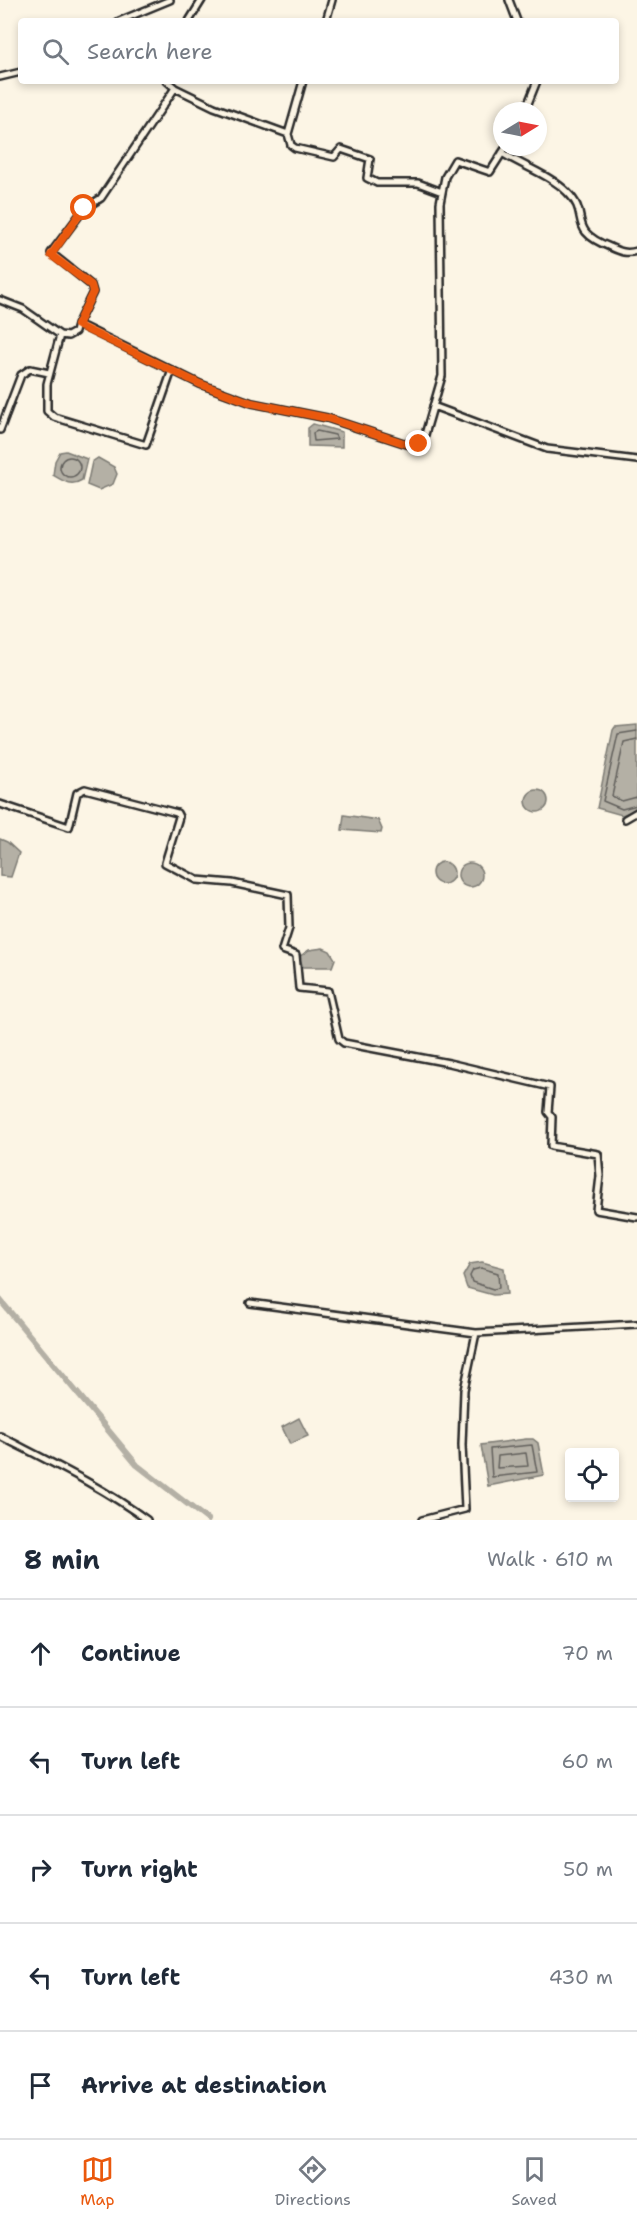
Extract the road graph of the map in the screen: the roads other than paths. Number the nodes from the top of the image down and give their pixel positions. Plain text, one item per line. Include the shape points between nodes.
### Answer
1 (170, 0) edge
2 (202, 0) edge
3 (332, 0) edge
4 (509, 0) edge
5 (126, 18) edge
6 (191, 18) edge
7 (327, 18) edge
8 (516, 18) edge
9 (18, 73) edge
10 (0, 77) edge
11 (170, 84) edge
12 (302, 84) edge
13 (536, 84) edge
14 (175, 88) junction
15 (529, 102) edge
16 (288, 134) junction
17 (500, 156) edge
18 (507, 156) edge
19 (442, 192) junction
20 (637, 251) edge
21 (0, 300) edge
22 (77, 325) junction
23 (60, 335) junction
24 (172, 370) junction
25 (50, 373) junction
26 (433, 406) junction
27 (0, 430) edge
28 (637, 460) edge
29 (0, 804) edge
30 (637, 813) edge
31 (625, 819) dead end
32 (637, 1217) edge
33 (250, 1303) dead end
34 (637, 1324) edge
35 (476, 1334) junction
36 (0, 1436) edge
37 (147, 1520) edge
38 (422, 1520) edge

1 - 5 street
2 - 6 street
3 - 7 street
4 - 8 street
9 - 10 street
11 - 14 street
12 - 16 street
13 - 15 street
14 - 16 street
14 - 22 street via 101,198 84,208 51,253 91,285 93,292
16 - 19 street via 296,148 334,157 342,149 370,159 367,178 377,183 418,183
17 - 19 street via 490,172 455,160
18 - 20 street via 567,192 577,206 583,231 592,240 627,254
19 - 26 street via 442,376
21 - 23 street via 23,309
22 - 23 street via 75,332
22 - 24 street
23 - 25 street
24 - 25 street via 146,445 54,417 47,411
24 - 26 street via 252,403 327,418 416,447 424,438
25 - 27 street via 30,369 21,375
26 - 28 street via 547,450
29 - 32 street via 69,827 78,793 85,789 177,813 165,863 197,880 288,895 289,928 282,950 296,955 299,988 328,991 339,1039 550,1087 551,1146 598,1154 596,1210
30 - 31 street
33 - 35 street
34 - 35 street
35 - 38 street via 464,1390 465,1509
36 - 37 street via 47,1458

